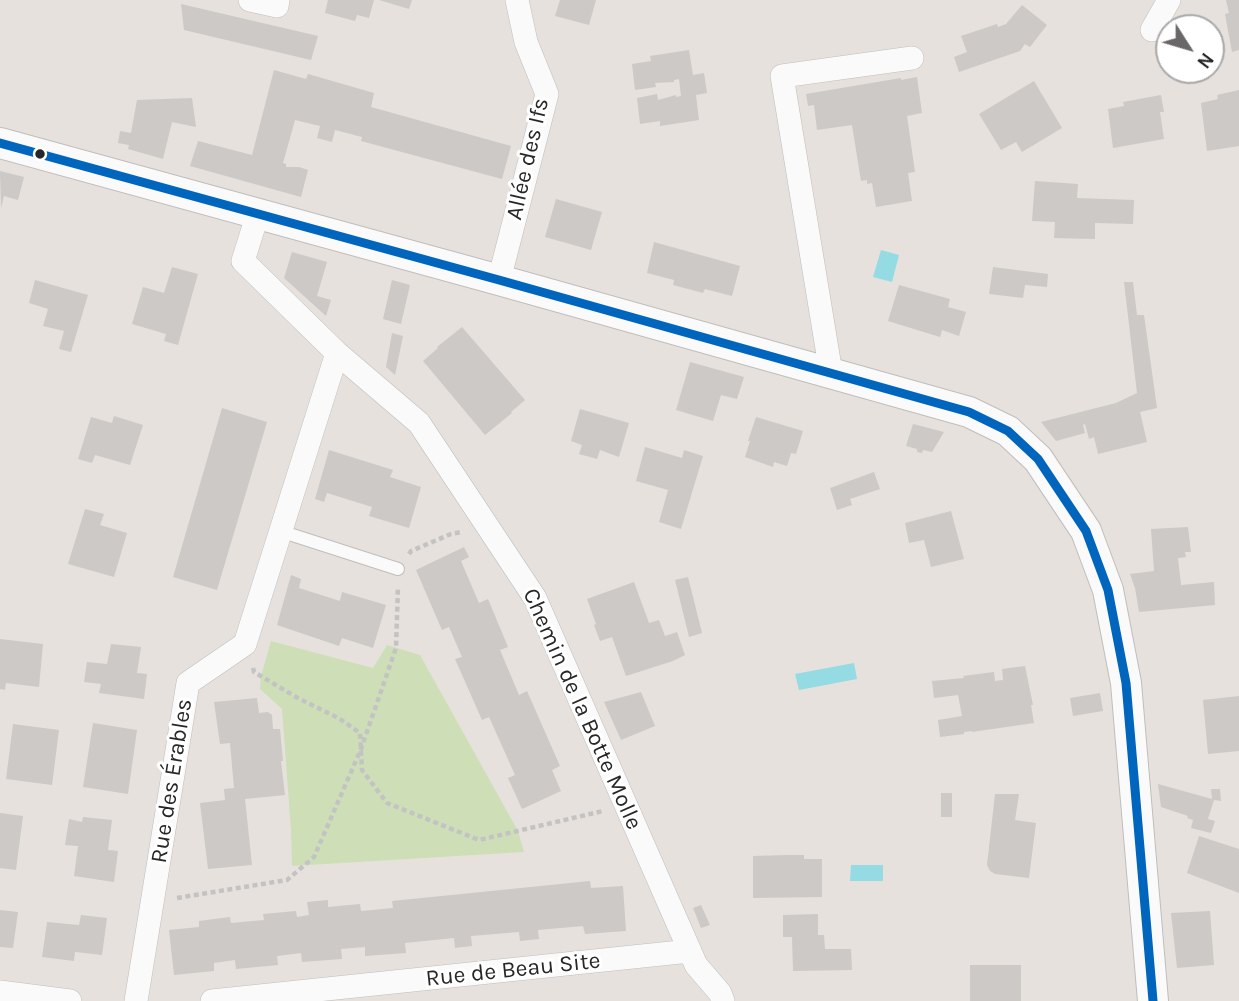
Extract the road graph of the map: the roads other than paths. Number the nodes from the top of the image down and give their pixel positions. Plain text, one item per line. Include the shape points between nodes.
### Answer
1 (250, 0) edge
2 (278, 0) edge
3 (517, 0) edge
4 (1169, 0) edge
5 (1152, 30) dead end
6 (912, 58) dead end
7 (0, 143) edge
8 (258, 213) junction
9 (499, 280) junction
10 (337, 353) junction
11 (831, 373) junction
12 (280, 531) junction
13 (398, 569) road end
14 (690, 951) junction
15 (0, 992) edge
16 (70, 1001) edge
17 (136, 1001) edge
18 (212, 1001) edge
19 (723, 1001) edge
20 (1153, 1001) edge

1 - 2 street via 277,6
3 - 9 street, Allée des Ifs via 526,42 547,94
4 - 5 street
6 - 11 street via 782,76
7 - 8 street
8 - 9 street
8 - 10 street, Chemin de la Botte Molle via 243,261
9 - 11 street
10 - 12 street
10 - 14 street, Chemin de la Botte Molle via 419,422 535,598
11 - 20 street via 969,412 1008,431 1038,459 1086,531 1108,590 1125,682
12 - 13 lane
12 - 17 street, Rue des Érables via 245,644 188,683
14 - 18 street, Rue de Beau Site
14 - 19 street, Chemin de la Botte Molle
15 - 16 street

